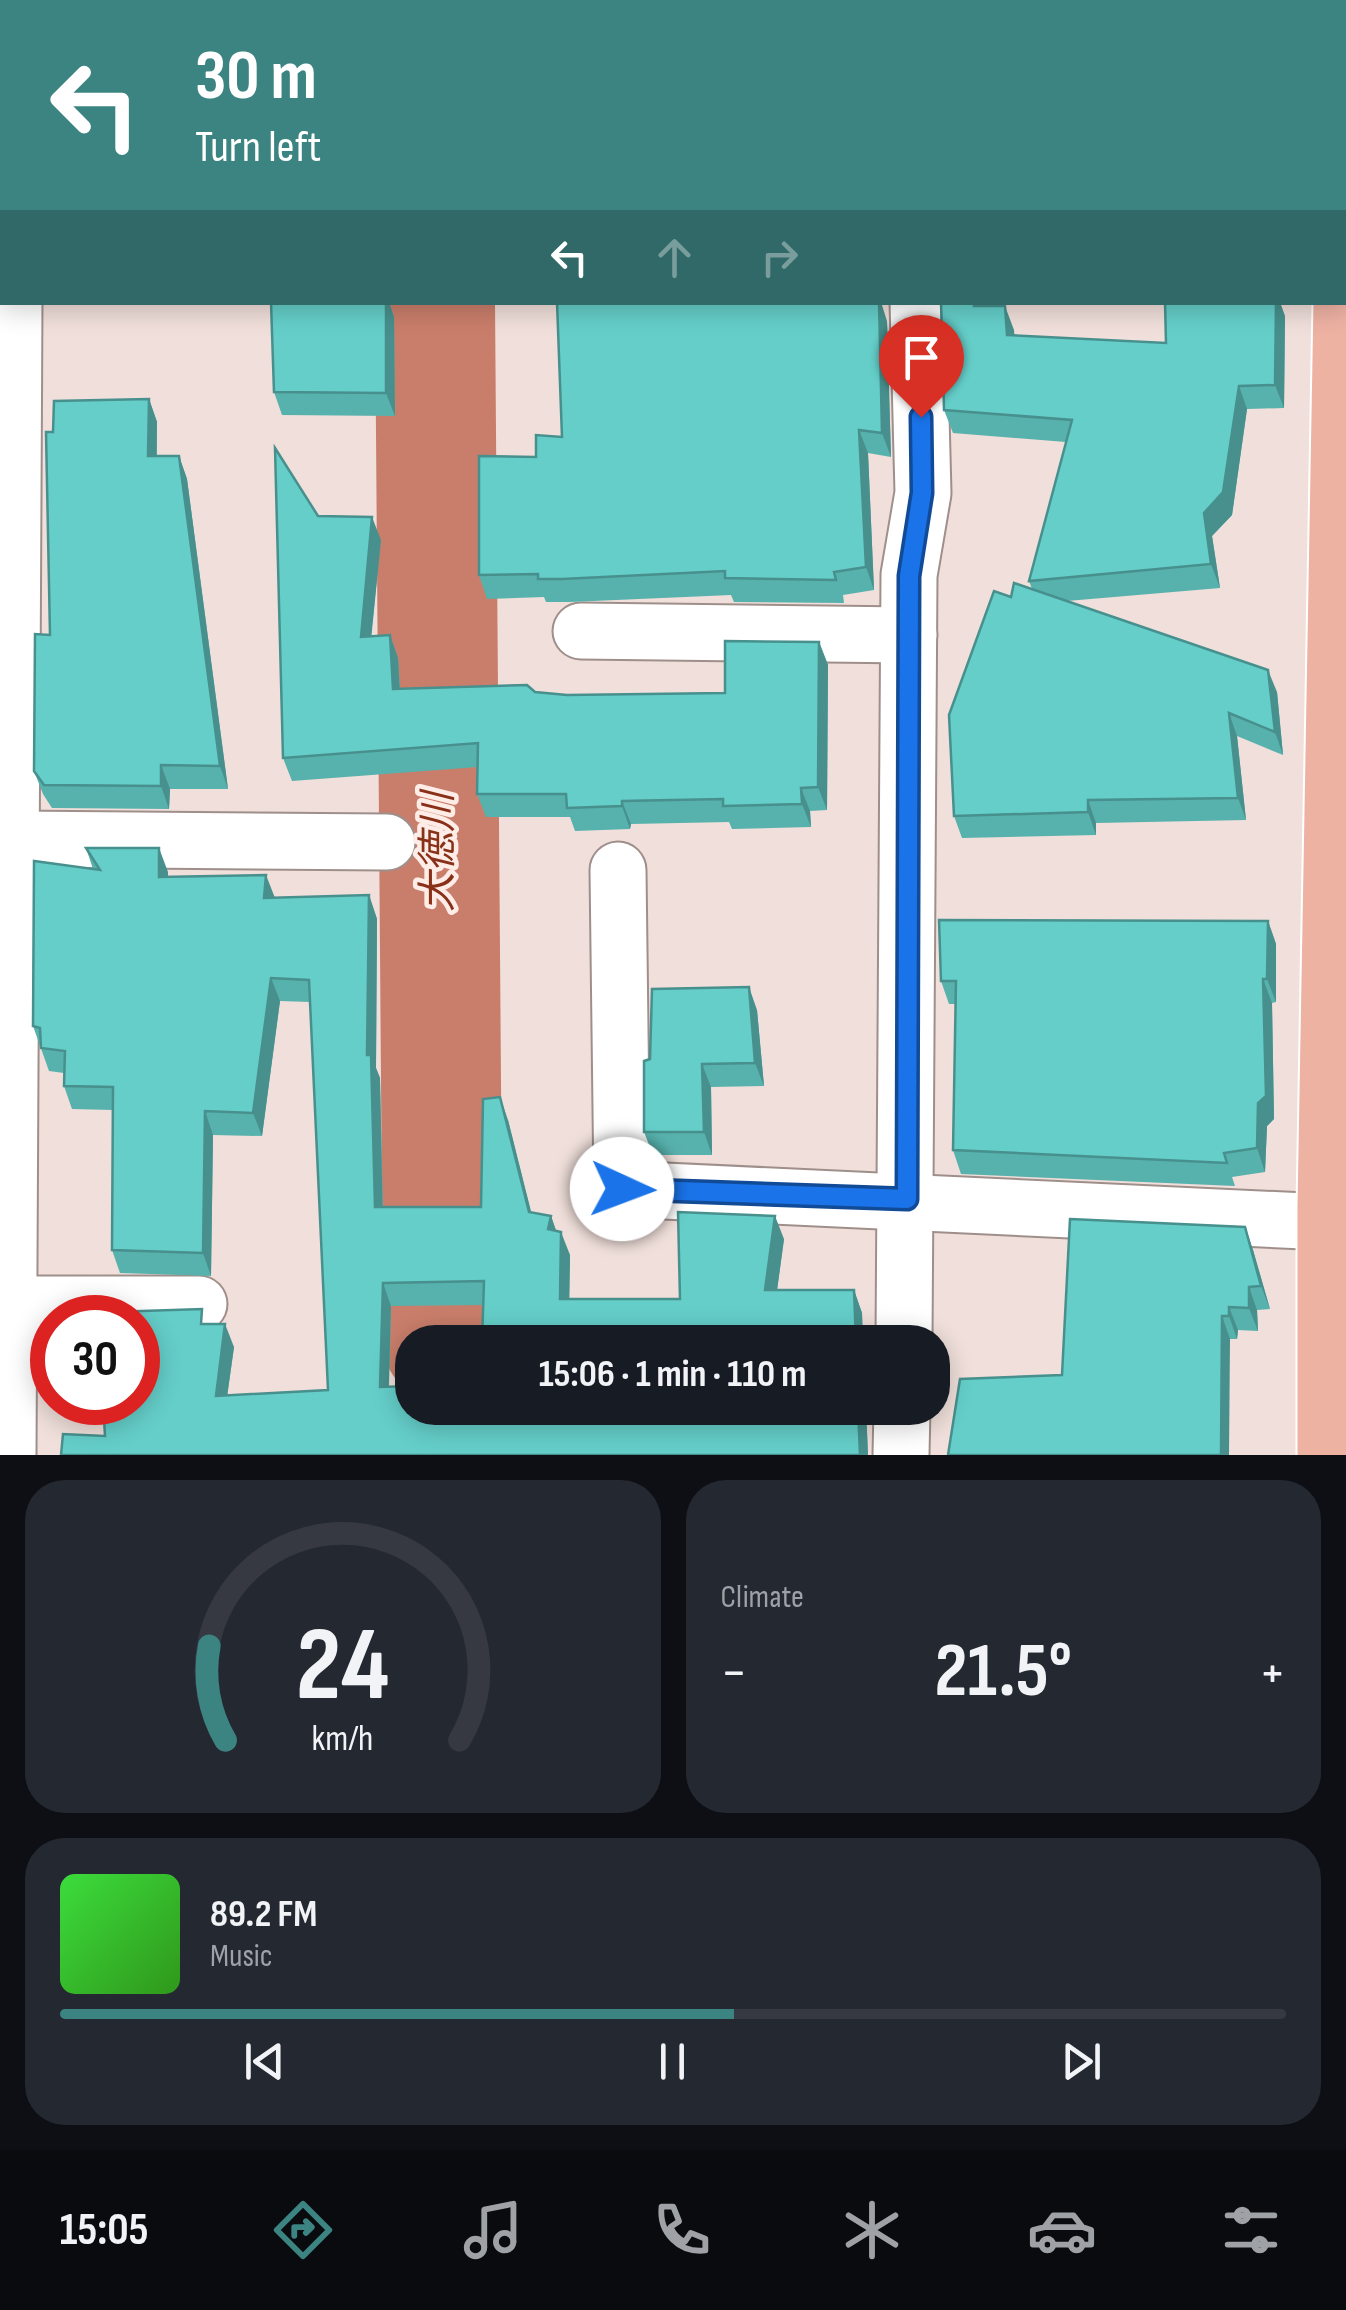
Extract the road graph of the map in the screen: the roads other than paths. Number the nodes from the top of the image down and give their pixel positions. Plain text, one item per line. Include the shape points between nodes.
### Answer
1 (14, 305) edge
2 (918, 305) edge
3 (1341, 305) edge
4 (581, 631) dead end
5 (909, 635) junction
6 (1340, 658) edge
7 (8, 827) edge
8 (387, 842) dead end
9 (618, 870) dead end
10 (907, 1199) junction
11 (1332, 1213) edge
12 (5, 1239) edge
13 (9, 1304) junction
14 (199, 1304) dead end
15 (904, 1325) edge
16 (902, 1425) edge
17 (8, 1455) edge
18 (902, 1455) edge
19 (1325, 1455) edge

1 - 7 street
2 - 5 street via 922,493 909,576
3 - 6 main road
4 - 5 street
5 - 10 street
6 - 11 main road
7 - 8 street
7 - 12 street
9 - 10 street via 622,1189
10 - 11 street
10 - 15 street
11 - 19 main road
12 - 13 street
13 - 14 street
13 - 17 street
16 - 18 street

